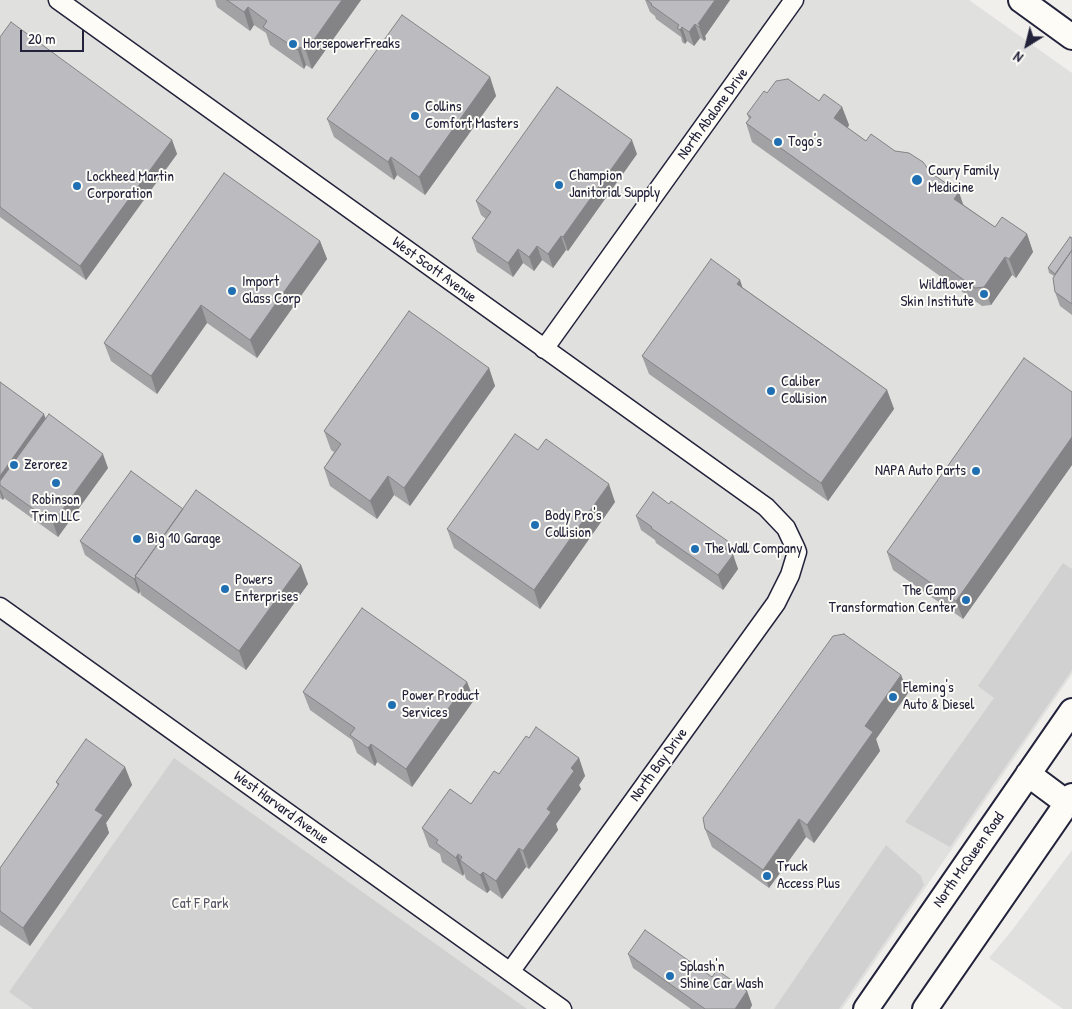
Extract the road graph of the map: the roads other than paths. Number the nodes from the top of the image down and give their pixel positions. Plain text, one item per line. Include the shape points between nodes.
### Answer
1 (58, 0) edge
2 (794, 0) edge
3 (1021, 0) edge
4 (1072, 37) edge
5 (544, 349) junction
6 (797, 552) joint
7 (0, 607) edge
8 (1072, 711) edge
9 (1028, 774) junction
10 (1070, 799) edge
11 (510, 972) junction
12 (562, 1009) edge
13 (866, 1009) edge
14 (925, 1009) edge

1 - 5 street, West Scott Avenue
2 - 5 street, North Abalone Drive
3 - 4 main road
5 - 6 street, West Scott Avenue via 766,507 786,528
6 - 11 street, North Bay Drive via 776,603
7 - 11 street, West Harvard Avenue
8 - 9 main road, North McQueen Road
9 - 10 main road
9 - 13 main road, North McQueen Road
10 - 14 main road
11 - 12 street, West Harvard Avenue

